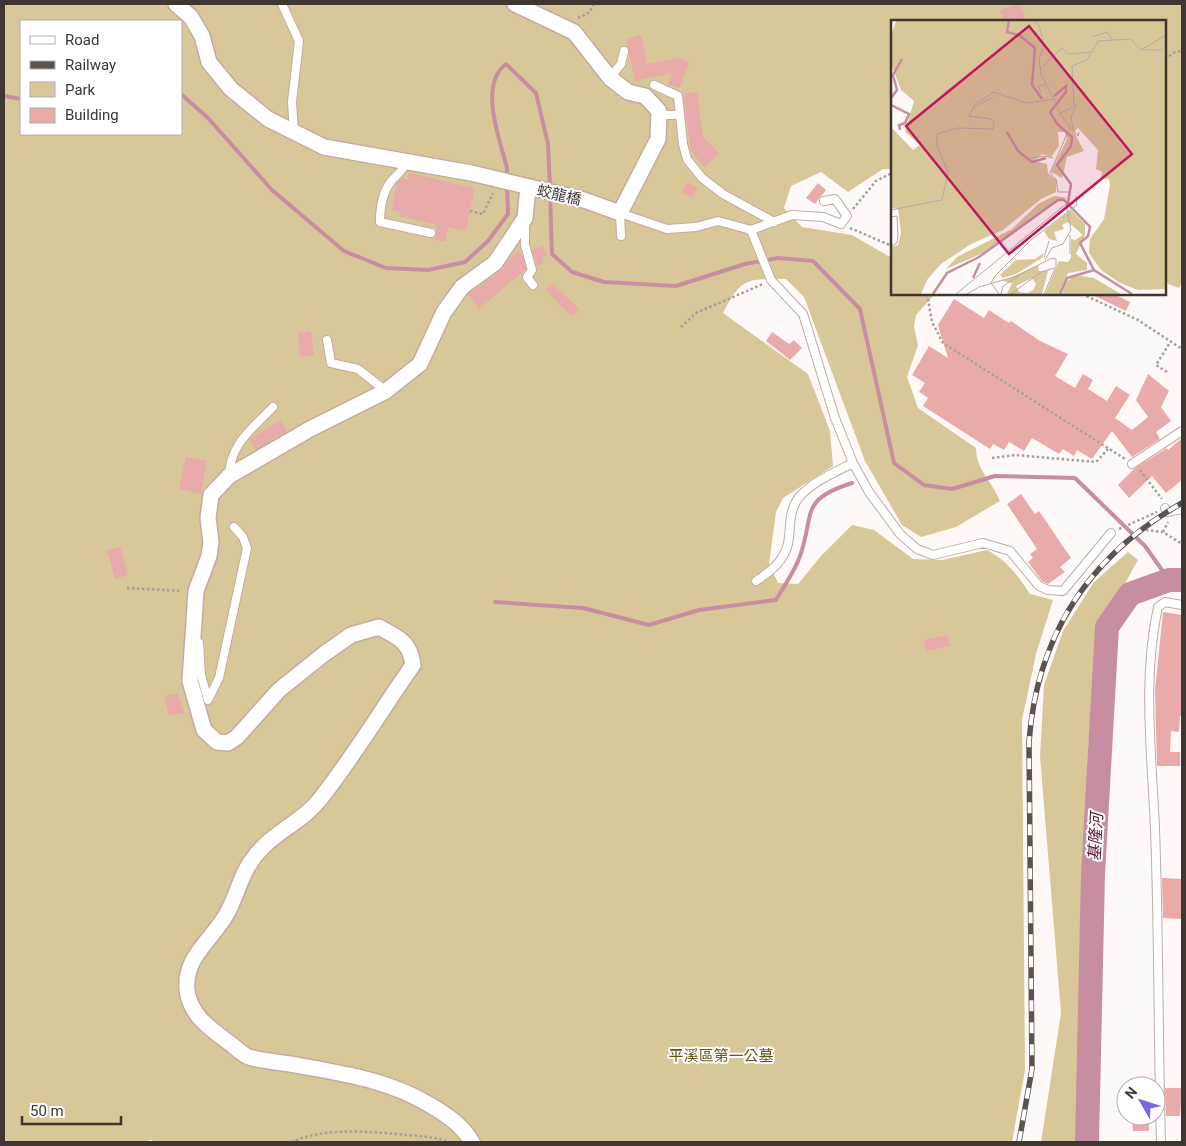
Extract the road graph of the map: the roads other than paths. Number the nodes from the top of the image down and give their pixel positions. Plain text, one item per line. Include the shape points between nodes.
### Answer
1 (176, 4) edge
2 (282, 4) edge
3 (515, 4) edge
4 (624, 51) dead end
5 (610, 78) junction
6 (654, 85) dead end
7 (658, 115) junction
8 (680, 116) junction
9 (294, 132) junction
10 (408, 160) junction
11 (528, 187) junction
12 (824, 200) dead end
13 (620, 213) junction
14 (526, 218) junction
15 (774, 222) junction
16 (751, 230) junction
17 (431, 233) dead end
18 (621, 236) dead end
19 (533, 285) dead end
20 (327, 340) dead end
21 (386, 391) junction
22 (273, 407) dead end
23 (1182, 431) edge
24 (853, 463) junction
25 (1132, 464) road end
26 (229, 476) junction
27 (1163, 509) road end
28 (1182, 509) edge
29 (234, 527) dead end
30 (1111, 533) road end
31 (756, 581) dead end
32 (1182, 605) edge
33 (194, 615) junction
34 (472, 1142) edge
35 (1161, 1142) edge

1 - 9 street, 蛟龍橋 via 191,17 202,36 209,62 231,89 268,120
2 - 9 lane via 299,41 292,102
3 - 5 street via 574,32
4 - 5 lane via 621,64
5 - 7 street via 628,92 645,96 659,110
6 - 8 lane via 678,96
7 - 8 lane
7 - 13 street via 658,140
8 - 15 lane via 682,144 687,159 702,178 723,194
9 - 10 street, 蛟龍橋 via 324,147
10 - 11 street, 蛟龍橋
10 - 17 lane via 402,173 392,180 380,205 380,222
11 - 13 street, 蛟龍橋 via 584,200
11 - 14 street
12 - 15 lane via 835,199 847,216 841,224 823,217 792,215
13 - 16 lane via 667,229 696,227 718,221
13 - 18 lane
14 - 19 lane via 525,245 532,270 527,277
14 - 21 street via 495,263 462,287 444,312 420,364
15 - 16 lane
16 - 24 lane via 771,280 803,314 835,418
20 - 21 lane via 331,363 358,369
21 - 26 street via 310,429
22 - 26 lane via 241,440 230,460
23 - 25 lane
24 - 30 lane via 869,492 900,534 917,549 933,555 983,543 1010,551 1039,586 1048,590 1063,591
24 - 31 lane via 820,480 800,497 790,515 788,546 772,571
26 - 33 street via 211,495 208,518 211,542 196,591
27 - 28 lane via 1173,512
29 - 33 lane via 247,548 219,678 208,700 201,675 198,621
32 - 35 lane via 1165,602 1158,607 1149,682
33 - 34 street via 190,680 204,730 217,742 228,742 237,737 279,690 351,635 379,627 402,640 411,652 413,665 392,692 349,762 319,801 247,864 226,915 196,952 188,975 191,1006 204,1024 247,1056 345,1074 409,1092 451,1118

